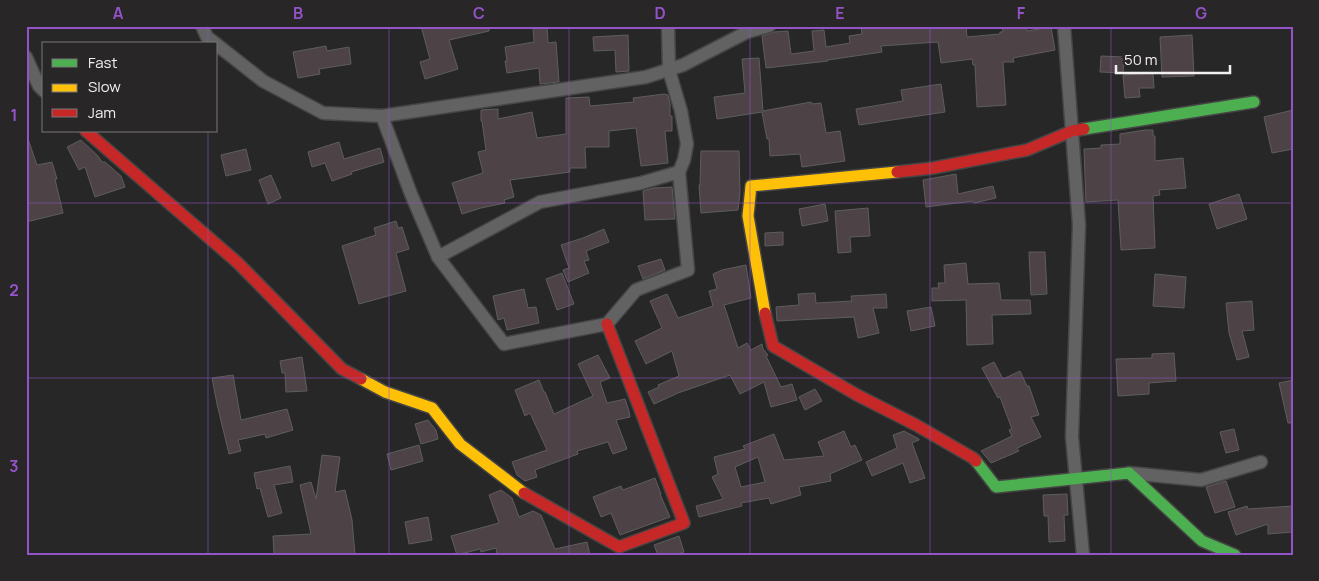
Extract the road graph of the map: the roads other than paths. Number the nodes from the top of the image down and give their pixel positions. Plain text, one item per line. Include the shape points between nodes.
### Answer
1 (202, 26) edge
2 (668, 26) edge
3 (770, 26) edge
4 (1064, 26) edge
5 (214, 42) edge
6 (218, 46) edge
7 (26, 57) edge
8 (669, 70) junction
9 (42, 89) edge
10 (1254, 102) dead end
11 (382, 116) junction
12 (1072, 131) junction
13 (87, 132) edge
14 (679, 172) junction
15 (438, 257) junction
16 (607, 324) junction
17 (1261, 462) dead end
18 (1129, 473) junction
19 (1077, 479) junction
20 (1083, 555) edge
21 (1235, 555) edge

1 - 5 street
2 - 8 street
3 - 8 street via 747,32
4 - 12 street
6 - 11 street via 263,81 323,113
7 - 9 street
8 - 11 street via 646,77
8 - 14 street via 687,144
10 - 12 street
11 - 15 street
12 - 19 street via 1079,224 1072,437
12 - 19 street via 1026,150 933,168 751,186 748,216 773,346 973,458 996,487
13 - 16 street via 238,263 342,369 385,392 432,408 460,444 520,491 619,547 684,524
14 - 15 street via 641,183 540,202
14 - 16 street via 688,270 636,290
15 - 16 street via 504,344
17 - 18 street via 1201,480
18 - 19 street
18 - 21 street via 1202,541
19 - 20 street

